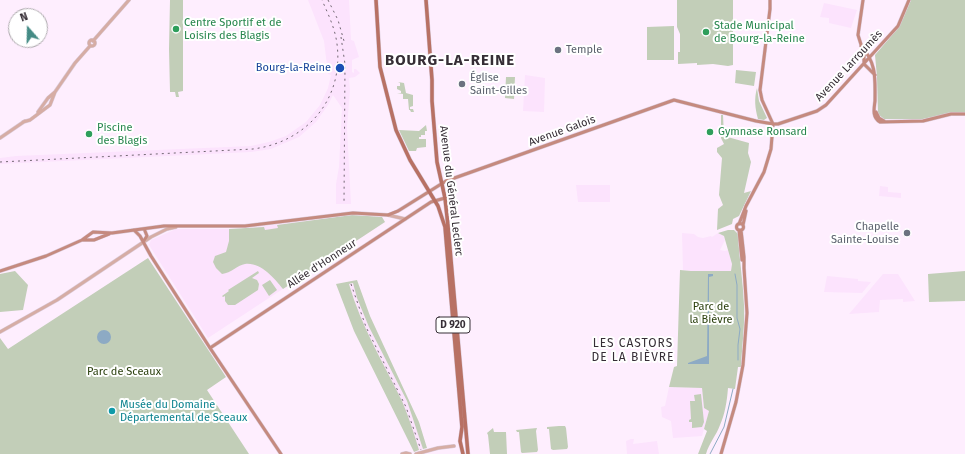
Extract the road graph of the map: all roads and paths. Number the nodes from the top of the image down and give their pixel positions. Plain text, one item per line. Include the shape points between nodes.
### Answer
1 (129, 0) edge
2 (376, 0) edge
3 (426, 0) edge
4 (770, 0) edge
5 (863, 0) edge
6 (909, 0) edge
7 (865, 52) junction
8 (875, 52) junction
9 (869, 58) junction
10 (865, 62) junction
11 (874, 70) junction
12 (875, 75) junction
13 (56, 92) junction
14 (689, 104) joint
15 (46, 106) junction
16 (965, 114) edge
17 (769, 116) junction
18 (764, 123) junction
19 (773, 124) junction
20 (0, 138) edge
21 (442, 183) junction
22 (429, 191) junction
23 (445, 198) junction
24 (435, 201) junction
25 (388, 215) junction
26 (405, 220) junction
27 (741, 224) junction
28 (177, 227) junction
29 (144, 229) junction
30 (135, 230) junction
31 (740, 230) junction
32 (98, 233) junction
33 (112, 233) junction
34 (88, 236) junction
35 (140, 236) junction
36 (99, 238) junction
37 (82, 240) junction
38 (90, 240) junction
39 (143, 242) junction
40 (0, 271) edge
41 (0, 332) edge
42 (210, 347) junction
43 (454, 446) dead end
44 (462, 452) edge
45 (281, 454) edge
46 (402, 454) edge
47 (410, 454) edge
48 (416, 454) edge
49 (468, 454) edge
50 (721, 454) edge

1 - 13 street via 93,40 94,45 90,46 75,63
2 - 22 main road, D 920 via 380,67 396,130
3 - 21 main road, Avenue du Général Leclerc / D 920 via 437,162
4 - 17 main road via 760,90
5 - 7 main road via 858,35
6 - 8 main road, Avenue Larroumès via 898,26
7 - 8 main road
7 - 9 main road
7 - 10 main road
8 - 9 main road, Avenue Larroumès
9 - 10 main road, Avenue Larroumès
9 - 11 main road
10 - 11 main road
10 - 12 main road
10 - 19 main road, Avenue Larroumès via 824,108
11 - 12 main road
12 - 16 main road via 874,112 880,122 923,121 951,114
13 - 15 street
13 - 15 street via 48,98
14 - 18 main road, Avenue Larroumès
14 - 21 main road, Avenue Galois via 674,100
15 - 20 street
17 - 18 main road
17 - 19 main road
18 - 19 main road, Avenue Larroumès
19 - 27 main road via 767,166 746,206
21 - 22 main road, Avenue Galois
21 - 23 main road, Avenue du Général Leclerc / D 920
22 - 24 main road, Avenue du Général Leclerc / D 920
22 - 25 main road, Avenue Galois
23 - 24 main road, Allée d'Honneur
23 - 49 main road, Avenue du Général Leclerc / D 920
24 - 26 main road, Allée d'Honneur
24 - 44 main road, Avenue du Général Leclerc / D 920 via 445,227
25 - 26 street
25 - 28 main road via 353,213 245,226
26 - 42 main road, Allée d'Honneur
27 - 31 main road via 743,228
27 - 31 main road via 737,226
28 - 29 main road
28 - 39 street via 162,231
29 - 30 main road
29 - 35 main road
29 - 39 main road via 147,236
30 - 33 main road
30 - 35 main road
31 - 50 main road via 747,316 742,374
32 - 33 main road
32 - 34 main road via 93,232
32 - 36 main road
33 - 36 main road
34 - 37 main road
34 - 38 main road
35 - 39 main road
36 - 38 main road
37 - 38 main road
37 - 40 main road via 46,256
39 - 41 street via 57,300
39 - 42 main road
42 - 45 main road
43 - 48 street
46 - 47 street

